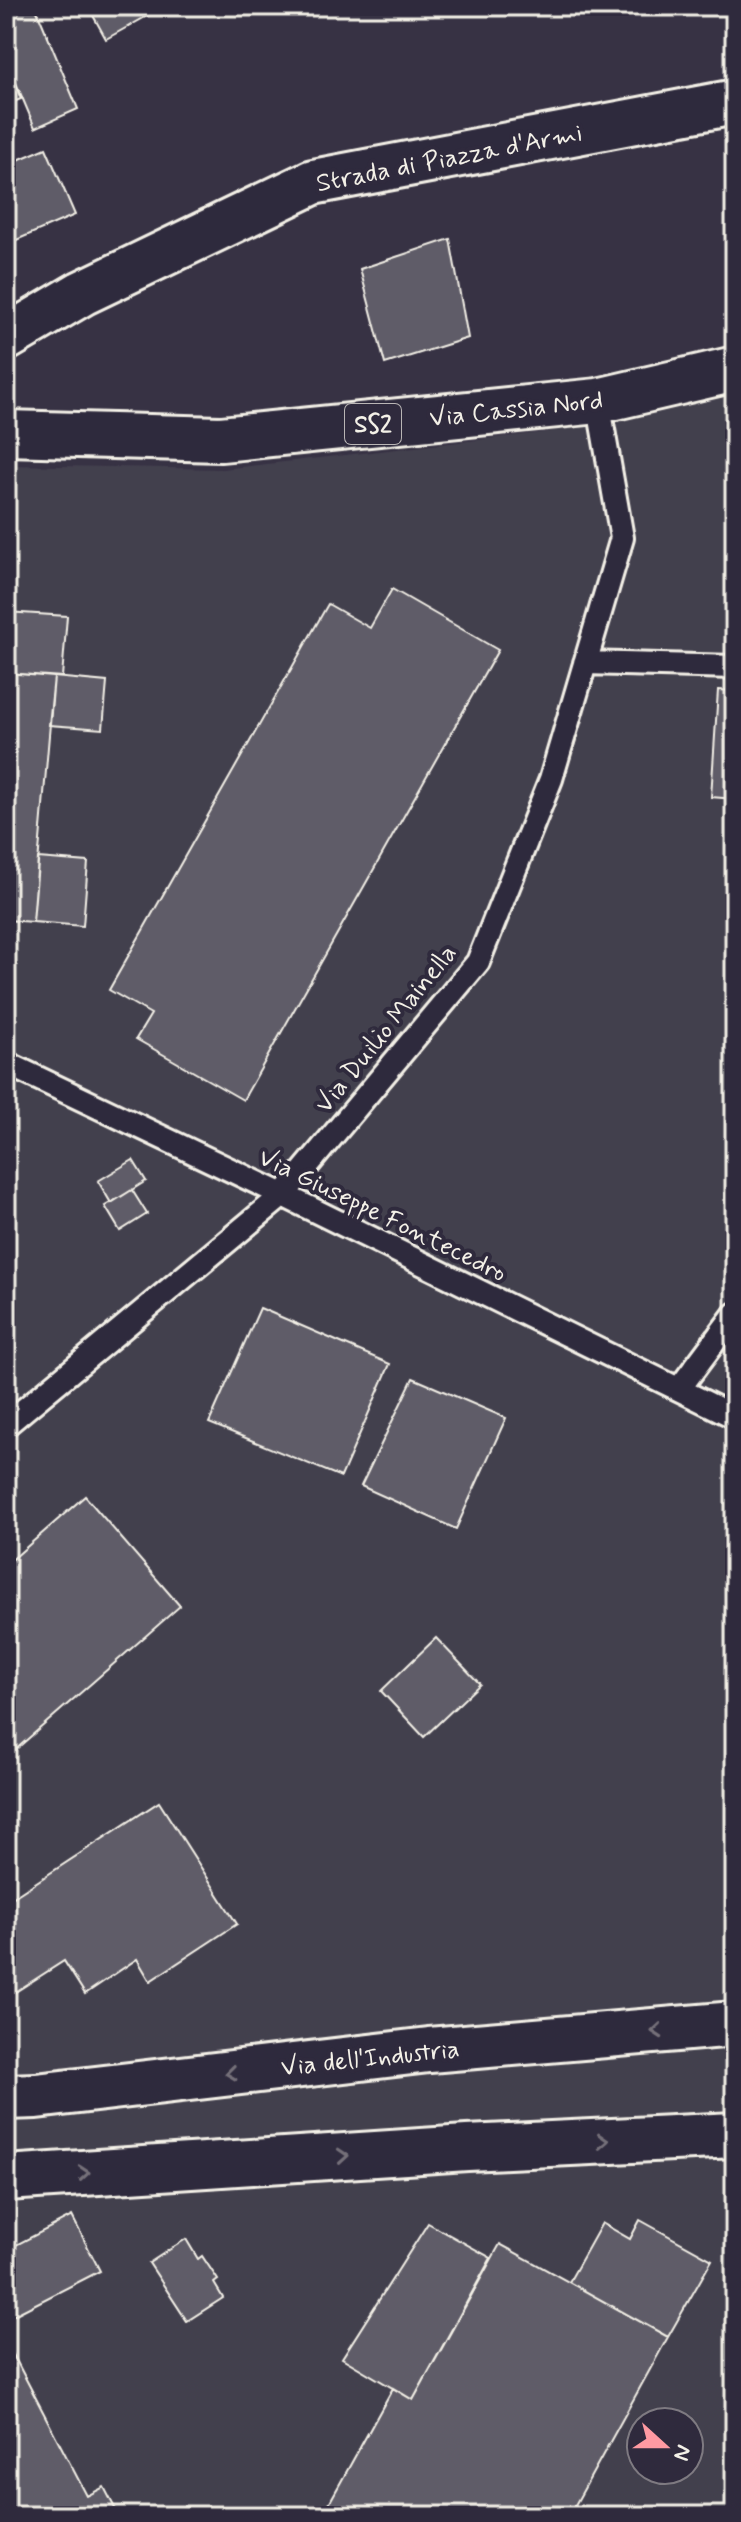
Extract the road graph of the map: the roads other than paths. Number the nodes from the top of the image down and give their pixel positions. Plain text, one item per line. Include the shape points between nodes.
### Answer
1 (735, 102) edge
2 (6, 338) edge
3 (735, 369) edge
4 (598, 401) junction
5 (6, 433) edge
6 (585, 663) junction
7 (735, 667) edge
8 (6, 1063) edge
9 (283, 1195) junction
10 (735, 1314) edge
11 (679, 1389) junction
12 (735, 1417) edge
13 (6, 1425) edge
14 (735, 2024) edge
15 (6, 2097) edge
16 (735, 2135) edge
17 (6, 2178) edge

1 - 2 street, Strada di Piazza d'Armi via 313,182 82,293
3 - 4 street, Via Cassia Nord / SS2
4 - 5 street, Via Cassia Nord / SS2 via 221,439
4 - 6 lane, Via Duilio Mainella via 622,538
6 - 7 lane
6 - 9 lane, Via Duilio Mainella via 551,779 478,962
8 - 9 lane, Via Giuseppe Fontecedro
9 - 11 lane, Via Giuseppe Fontecedro
9 - 13 lane, Via Duilio Mainella
10 - 11 lane
11 - 12 lane, Via Giuseppe Fontecedro
14 -> 15 street, Via dell'Industria via 429,2050
17 -> 16 street

